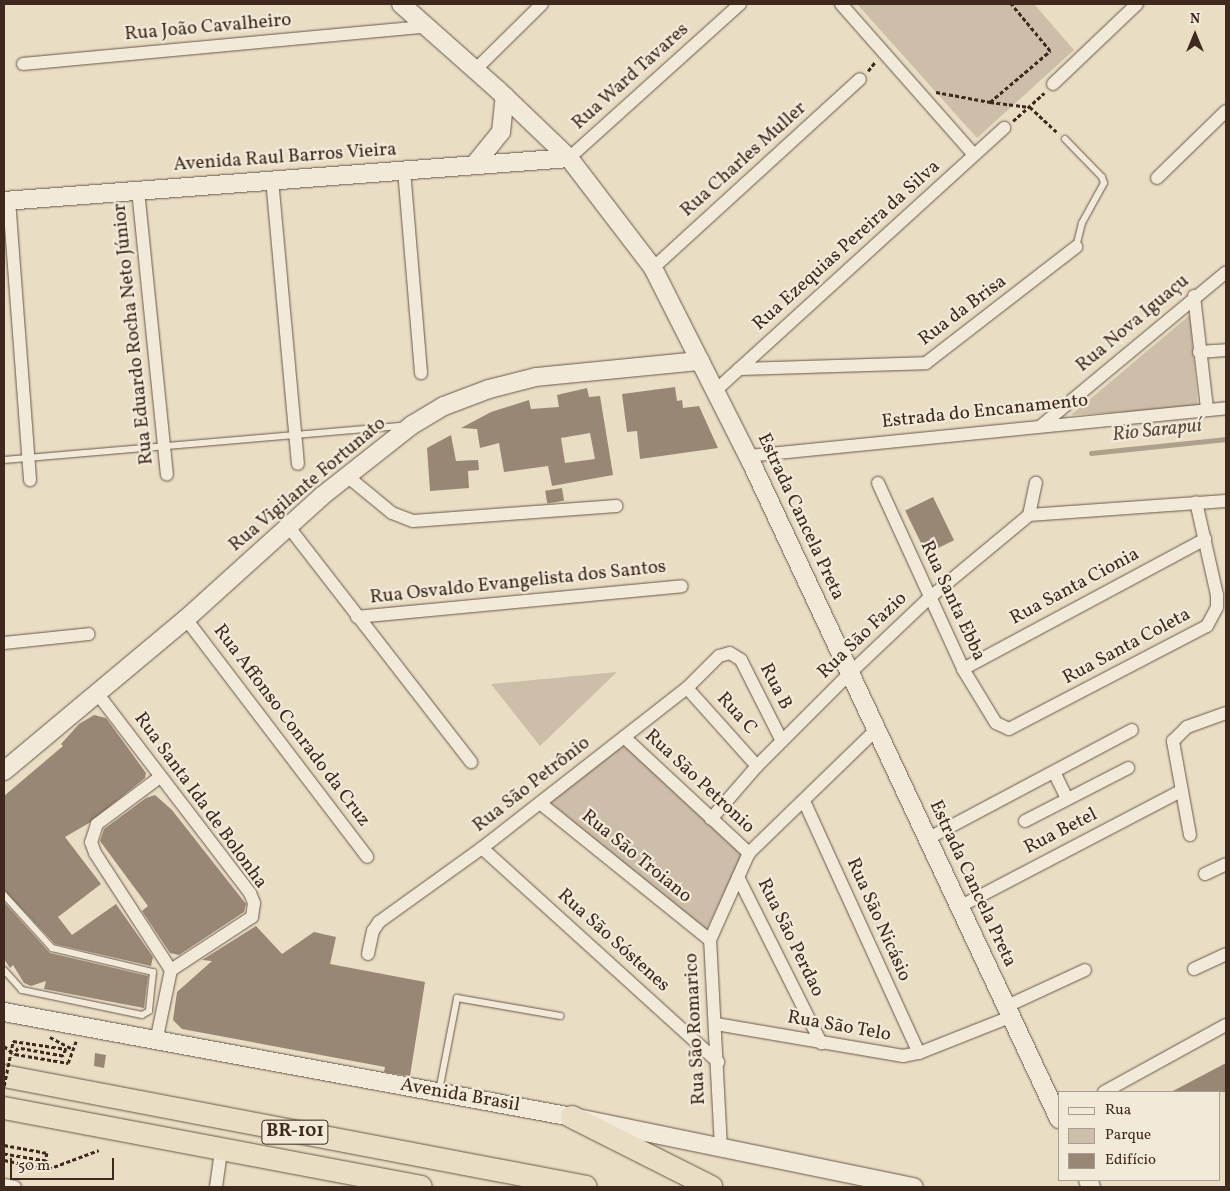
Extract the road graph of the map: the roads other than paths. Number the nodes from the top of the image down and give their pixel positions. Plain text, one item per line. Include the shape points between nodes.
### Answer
1 (402, 4) edge
2 (542, 4) edge
3 (740, 4) edge
4 (842, 4) edge
5 (1137, 4) edge
6 (425, 27) junction
7 (23, 64) dead end
8 (475, 70) junction
9 (860, 79) dead end
10 (1053, 84) road end
11 (505, 96) junction
12 (1226, 111) edge
13 (1004, 128) road end
14 (1064, 138) road end
15 (974, 155) junction
16 (569, 158) junction
17 (476, 164) junction
18 (404, 170) junction
19 (1157, 178) dead end
20 (272, 179) junction
21 (138, 190) junction
22 (6, 200) edge
23 (1076, 247) joint
24 (652, 268) junction
25 (1226, 272) edge
26 (1194, 296) junction
27 (1226, 350) edge
28 (1199, 352) junction
29 (700, 361) junction
30 (739, 369) junction
31 (421, 373) dead end
32 (715, 391) junction
33 (1226, 408) edge
34 (1207, 409) junction
35 (412, 425) junction
36 (1042, 425) junction
37 (294, 433) junction
38 (164, 448) junction
39 (748, 456) junction
40 (30, 457) junction
41 (4, 460) edge
42 (298, 464) dead end
43 (167, 475) dead end
44 (347, 476) junction
45 (30, 480) dead end
46 (878, 483) dead end
47 (1036, 483) dead end
48 (1226, 501) edge
49 (1196, 502) junction
50 (616, 506) dead end
51 (1029, 515) junction
52 (288, 526) junction
53 (1204, 539) junction
54 (682, 586) dead end
55 (928, 599) junction
56 (358, 617) junction
57 (186, 618) junction
58 (89, 634) dead end
59 (4, 643) edge
60 (730, 654) joint
61 (963, 669) junction
62 (850, 673) junction
63 (687, 688) junction
64 (97, 693) junction
65 (1226, 712) edge
66 (1003, 728) joint
67 (876, 730) junction
68 (1132, 730) dead end
69 (624, 737) junction
70 (782, 741) junction
71 (471, 762) dead end
72 (757, 766) junction
73 (1128, 768) dead end
74 (4, 771) edge
75 (1054, 772) junction
76 (160, 777) junction
77 (1181, 791) junction
78 (1067, 799) junction
79 (804, 801) junction
80 (540, 803) junction
81 (711, 819) junction
82 (1025, 820) dead end
83 (1190, 835) dead end
84 (927, 839) junction
85 (482, 848) junction
86 (749, 854) junction
87 (367, 857) dead end
88 (1226, 864) edge
89 (1205, 874) dead end
90 (738, 876) junction
91 (4, 895) edge
92 (959, 907) junction
93 (710, 940) junction
94 (368, 954) dead end
95 (1226, 954) edge
96 (1194, 969) dead end
97 (4, 970) edge
98 (171, 970) junction
99 (1085, 970) dead end
100 (4, 1012) edge
101 (1008, 1012) junction
102 (560, 1016) dead end
103 (716, 1024) junction
104 (1226, 1025) edge
105 (156, 1042) junction
106 (821, 1043) junction
107 (919, 1054) junction
108 (718, 1062) junction
109 (4, 1076) edge
110 (1106, 1091) edge
111 (439, 1092) junction
112 (4, 1108) edge
113 (572, 1116) junction
114 (1058, 1117) edge
115 (721, 1148) junction
116 (222, 1151) junction
117 (4, 1185) edge
118 (397, 1185) edge
119 (15, 1187) edge
120 (216, 1187) edge
121 (421, 1187) edge
122 (586, 1187) edge
123 (711, 1187) edge
124 (914, 1187) edge

1 - 6 street, Estrada Cancela Preta
2 - 8 street
3 - 16 street, Rua Ward Tavares
4 - 15 street
5 - 10 street
6 - 7 street, Rua João Cavalheiro
6 - 8 street, Estrada Cancela Preta
8 - 11 street, Estrada Cancela Preta
9 - 24 street, Rua Charles Muller
11 - 16 street, Estrada Cancela Preta
11 - 17 street via 501,132
12 - 19 street
13 - 15 street, Rua Ezequias Pereira da Silva
14 - 23 lane via 1104,183 1082,223
15 - 30 street, Rua Ezequias Pereira da Silva
16 - 17 street, Avenida Raul Barros Vieira
16 - 24 street, Estrada Cancela Preta
17 - 18 street, Avenida Raul Barros Vieira
18 - 20 street, Avenida Raul Barros Vieira
18 - 31 street
20 - 21 street, Avenida Raul Barros Vieira
20 - 37 street
21 - 22 street, Avenida Raul Barros Vieira
21 - 38 street, Rua Eduardo Rocha Neto Júnior
22 - 40 street
23 - 30 street, Rua da Brisa via 926,363
24 - 29 street, Estrada Cancela Preta
25 - 26 street, Rua Nova Iguaçu
26 - 28 street
26 - 36 street, Rua Nova Iguaçu
27 - 28 street
28 - 34 street
29 - 32 street, Estrada Cancela Preta
29 - 35 street, Rua Vigilante Fortunato via 536,377 489,389 444,406
30 - 32 street, Rua Ezequias Pereira da Silva
32 - 39 street, Estrada Cancela Preta
33 - 34 street, Estrada do Encanamento
34 - 36 street, Estrada do Encanamento
35 - 37 lane
35 - 44 street, Rua Vigilante Fortunato
36 - 39 street, Estrada do Encanamento
37 - 38 lane
37 - 42 street
38 - 40 lane
38 - 43 street, Rua Eduardo Rocha Neto Júnior
39 - 62 street, Estrada Cancela Preta
40 - 41 lane
40 - 45 street
44 - 50 street via 392,513 413,521
44 - 52 street, Rua Vigilante Fortunato
46 - 55 street, Rua Santa Ebba
47 - 51 street
48 - 49 street
49 - 51 street
49 - 53 street, Rua Santa Coleta
51 - 55 street, Rua São Fazio
52 - 56 street
52 - 57 street, Rua Vigilante Fortunato
53 - 61 street, Rua Santa Cionia
53 - 66 street, Rua Santa Coleta via 1218,607 1207,626 1016,728
54 - 56 street, Rua Osvaldo Evangelista dos Santos
55 - 61 street, Rua Santa Ebba
55 - 62 street, Rua São Fazio
56 - 71 street
57 - 64 street, Rua Vigilante Fortunato
57 - 87 street, Rua Affonso Conrado da Cruz
58 - 59 street
60 - 63 street, Rua São Petrônio via 720,656
60 - 70 street, Rua B via 741,660
61 - 66 street, Rua Santa Ebba via 992,718
62 - 67 street, Estrada Cancela Preta
62 - 70 street, Rua São Fazio
63 - 69 street, Rua São Petrônio
63 - 72 street, Rua C
64 - 74 street, Rua Vigilante Fortunato
64 - 76 street, Rua Santa Ida de Bolonha
65 - 77 street via 1187,727 1173,740
67 - 79 street, Rua São Romarico
67 - 84 street, Estrada Cancela Preta
68 - 75 street
69 - 80 street, Rua São Petrônio
69 - 81 street, Rua São Petronio
70 - 72 street, Rua São Fazio
72 - 81 street, Rua São Fazio
73 - 78 street
75 - 78 street
75 - 84 street
76 - 98 street via 96,824 91,842
76 - 98 street, Rua Santa Ida de Bolonha via 250,893 254,903 252,917
77 - 83 street
77 - 92 street, Rua Betel
78 - 82 street
79 - 86 street, Rua São Romarico
79 - 107 street, Rua São Nicásio
80 - 85 street, Rua São Petrônio
80 - 93 street, Rua São Troiano
81 - 86 street, Rua São Petronio
84 - 92 street, Estrada Cancela Preta
85 - 94 street, Rua São Petrônio via 379,922 373,931
85 - 108 street, Rua São Sóstenes
86 - 90 street, Rua São Romarico
88 - 89 street
90 - 93 street, Rua São Romarico
90 - 106 street, Rua São Perdao
91 - 97 lane via 52,948 153,972 149,1011 142,1015 22,990
92 - 101 street, Estrada Cancela Preta
93 - 103 street, Rua São Romarico
95 - 96 street
98 - 105 street
99 - 101 street, Rua São Telo
100 - 105 street, Avenida Brasil
101 - 107 street, Rua São Telo
101 - 114 street, Estrada Cancela Preta
102 - 111 lane via 457,998
103 - 106 street, Rua São Telo
103 - 108 street, Rua São Romarico
104 - 110 street
105 - 111 street, Avenida Brasil
106 - 107 street, Rua São Telo via 887,1056
108 - 115 street, Rua São Romarico
109 - 122 highway, BR-101
111 - 113 street, Avenida Brasil
112 - 116 highway, BR-101
113 - 115 street, Avenida Brasil
113 - 123 highway
115 - 124 street, Avenida Brasil
116 - 118 highway, BR-101
116 - 120 street
117 - 119 street
118 - 121 highway, BR-101

